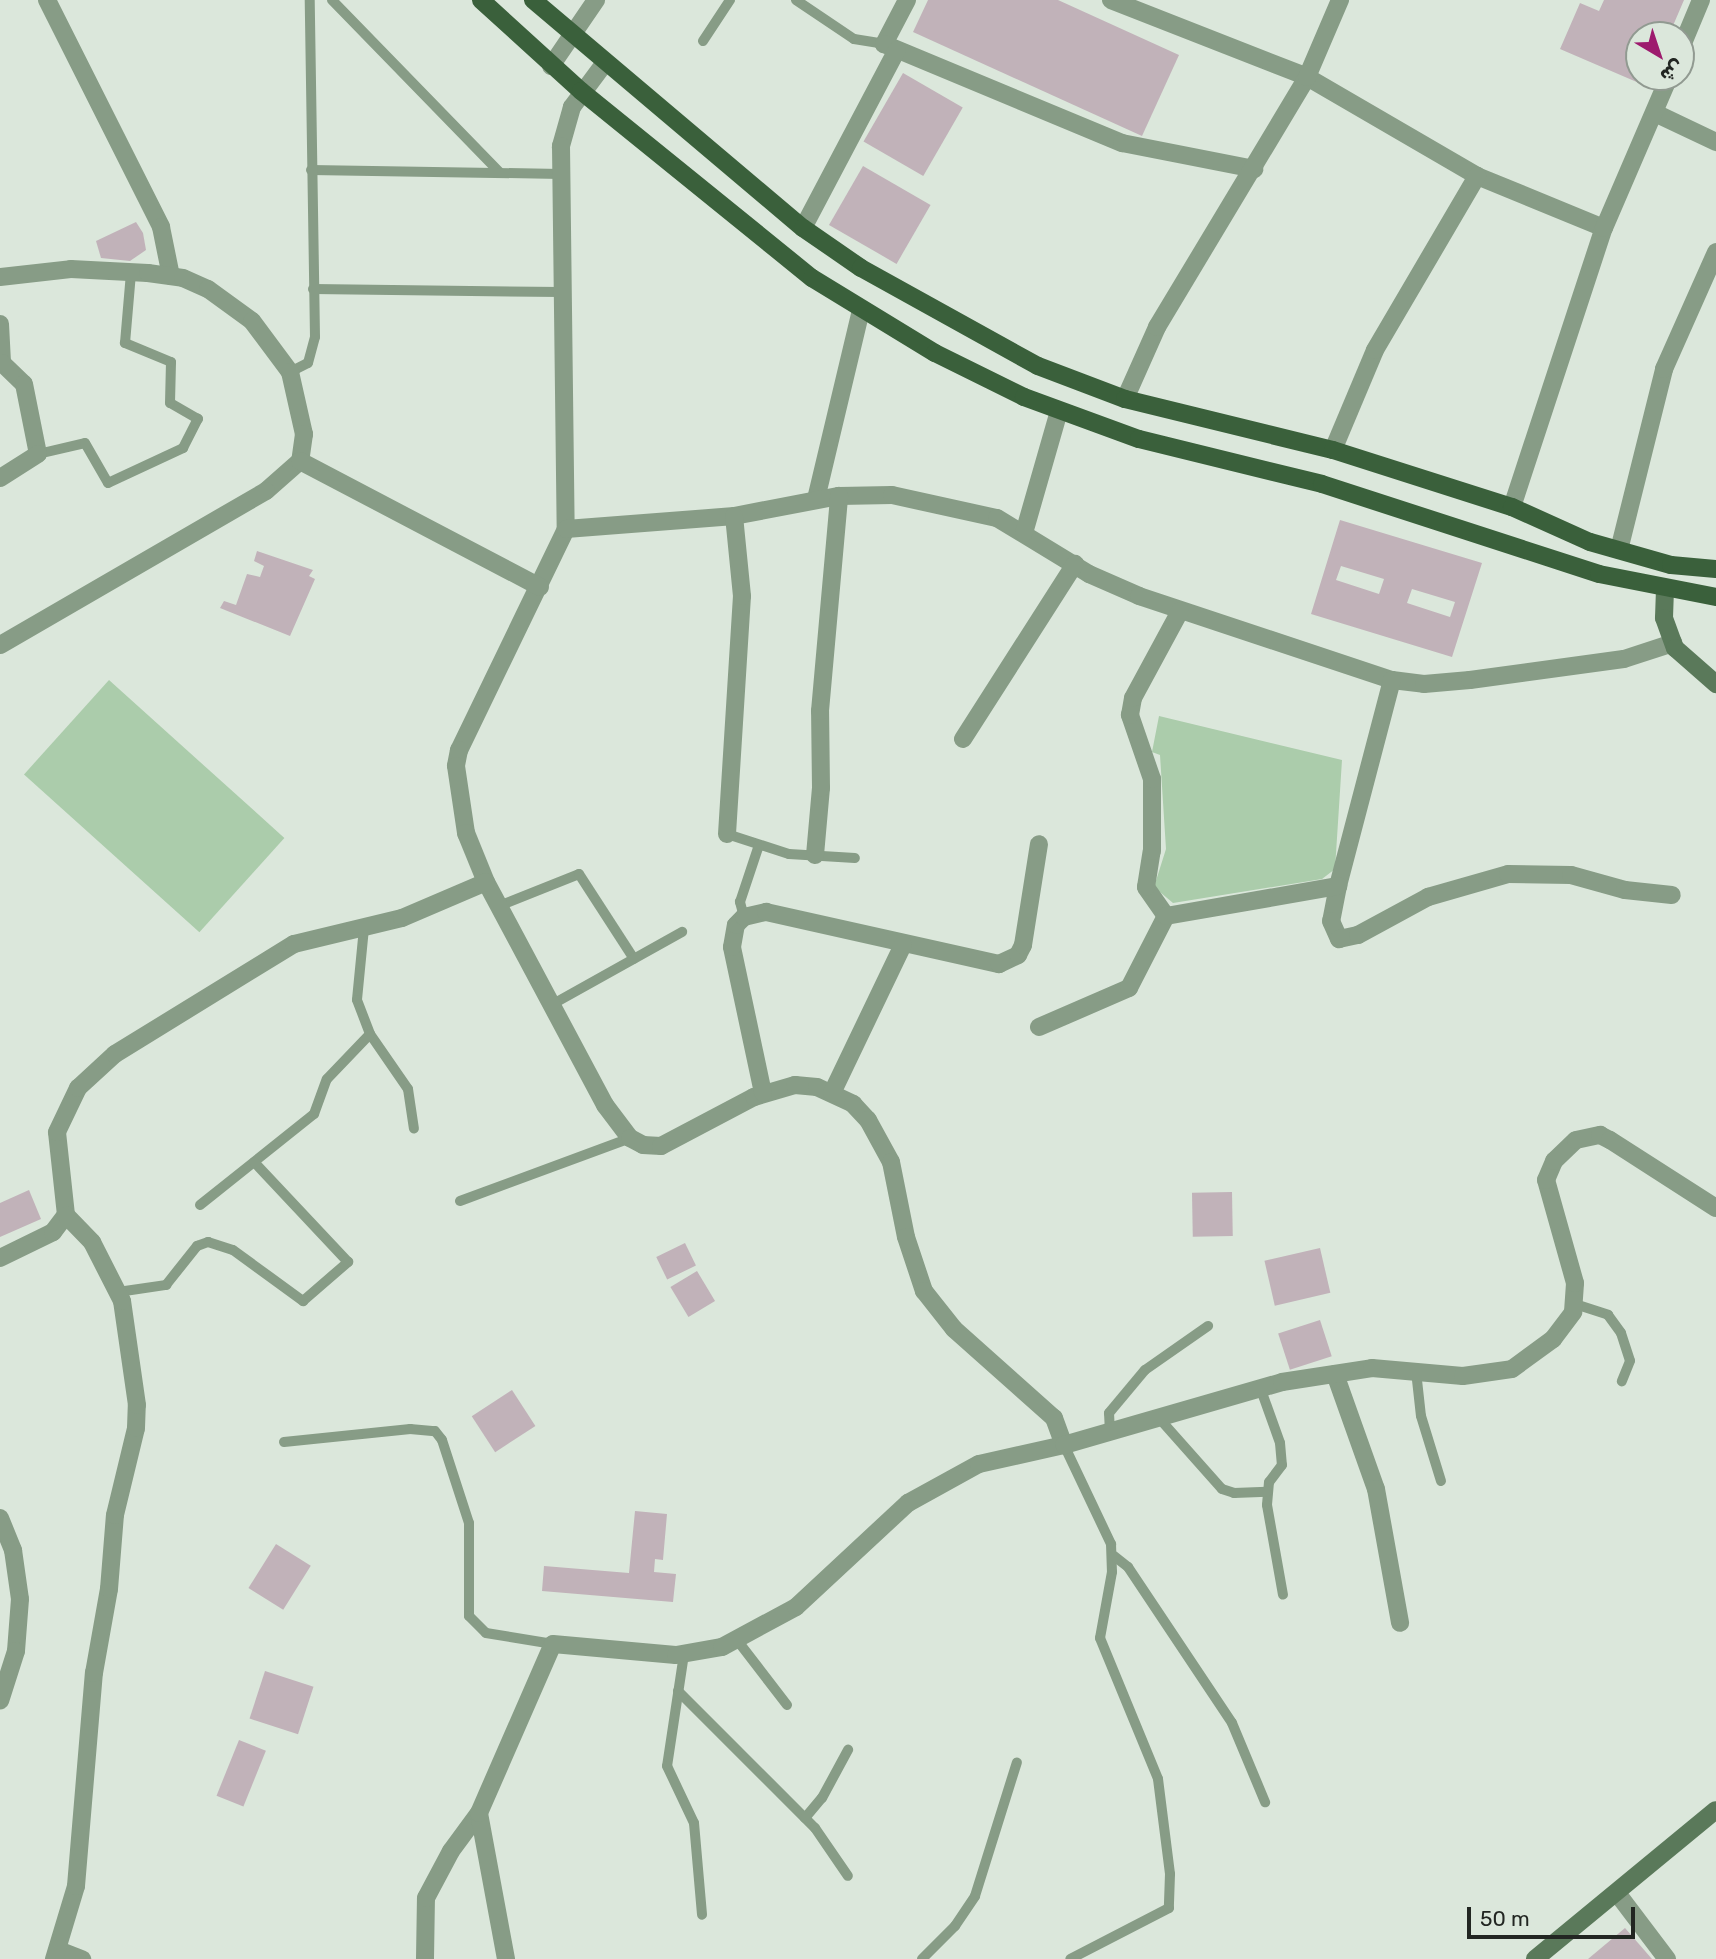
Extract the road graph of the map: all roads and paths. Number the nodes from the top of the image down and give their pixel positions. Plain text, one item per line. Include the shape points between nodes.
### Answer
1 (47, 0) edge
2 (310, 0) edge
3 (332, 0) edge
4 (481, 0) edge
5 (533, 0) edge
6 (596, 0) edge
7 (730, 0) edge
8 (796, 0) edge
9 (907, 0) edge
10 (1111, 0) edge
11 (1326, 0) edge
12 (1340, 0) edge
13 (1701, 0) edge
14 (1692, 21) edge
15 (571, 36) junction
16 (703, 41) dead end
17 (890, 47) junction
18 (1319, 49) junction
19 (604, 64) junction
20 (551, 66) junction
21 (1307, 77) junction
22 (581, 91) junction
23 (1664, 91) edge
24 (1655, 113) junction
25 (1716, 142) edge
26 (1254, 169) junction
27 (311, 170) junction
28 (500, 173) junction
29 (561, 174) junction
30 (1477, 176) junction
31 (803, 228) junction
32 (1604, 228) junction
33 (1716, 251) edge
34 (131, 273) junction
35 (171, 276) junction
36 (0, 277) edge
37 (313, 289) junction
38 (561, 292) junction
39 (861, 310) junction
40 (0, 324) edge
41 (1, 363) edge
42 (290, 372) junction
43 (1125, 399) junction
44 (1059, 411) junction
45 (1333, 450) junction
46 (38, 454) junction
47 (300, 461) junction
48 (0, 478) edge
49 (839, 496) junction
50 (816, 499) junction
51 (1512, 507) junction
52 (734, 516) junction
53 (566, 529) junction
54 (1024, 533) junction
55 (1619, 550) junction
56 (1074, 565) junction
57 (1716, 569) edge
58 (540, 587) junction
59 (1665, 589) junction
60 (1716, 597) edge
61 (1180, 611) junction
62 (1673, 643) junction
63 (0, 645) edge
64 (1392, 680) junction
65 (1716, 684) edge
66 (963, 739) dead end
67 (727, 834) joint
68 (1039, 844) dead end
69 (759, 845) junction
70 (815, 855) junction
71 (855, 858) dead end
72 (486, 882) junction
73 (1338, 886) junction
74 (1672, 895) dead end
75 (499, 906) junction
76 (1166, 916) junction
77 (744, 917) junction
78 (364, 928) junction
79 (682, 932) dead end
80 (903, 945) junction
81 (634, 960) junction
82 (553, 1004) junction
83 (1039, 1027) dead end
84 (370, 1034) junction
85 (763, 1093) junction
86 (832, 1093) junction
87 (414, 1129) dead end
88 (630, 1138) junction
89 (254, 1162) junction
90 (460, 1201) dead end
91 (200, 1205) dead end
92 (1716, 1208) edge
93 (66, 1215) junction
94 (0, 1258) edge
95 (118, 1292) junction
96 (1575, 1304) junction
97 (1208, 1326) dead end
98 (1416, 1371) junction
99 (1335, 1374) junction
100 (1622, 1381) dead end
101 (1260, 1387) junction
102 (1158, 1417) junction
103 (1110, 1432) junction
104 (284, 1442) dead end
105 (1064, 1445) junction
106 (1441, 1481) dead end
107 (1267, 1492) junction
108 (0, 1518) edge
109 (1114, 1556) junction
110 (1283, 1595) dead end
111 (1400, 1623) dead end
112 (737, 1640) junction
113 (553, 1644) junction
114 (684, 1654) junction
115 (678, 1691) junction
116 (0, 1701) edge
117 (787, 1705) dead end
118 (848, 1750) dead end
119 (1017, 1762) dead end
120 (1265, 1802) dead end
121 (1716, 1810) edge
122 (479, 1814) junction
123 (805, 1818) junction
124 (848, 1876) dead end
125 (1617, 1893) junction
126 (702, 1915) dead end
127 (56, 1954) edge
128 (82, 1959) edge
129 (425, 1959) edge
130 (506, 1959) edge
131 (922, 1959) edge
132 (1070, 1959) edge
133 (1535, 1959) edge
134 (1668, 1959) edge

1 - 35 street via 161,227
2 - 27 lane
3 - 28 lane
4 - 20 main road
5 - 15 main road
6 - 15 street
7 - 16 lane
8 - 17 lane via 854,39
9 - 17 street
10 - 21 street
11 - 18 street
12 - 18 street
13 - 14 street
15 - 19 main road
15 - 20 street
17 - 26 street via 1122,143
17 - 31 street
18 - 21 street
19 - 22 street
19 - 31 main road
20 - 22 main road
21 - 26 street
21 - 30 street
22 - 29 street via 565,126
22 - 39 main road via 782,256
23 - 24 street
24 - 25 street
24 - 32 street
26 - 43 street via 1157,327
27 - 28 lane
27 - 37 lane
28 - 29 lane
29 - 38 street
30 - 32 street
30 - 45 street via 1375,350
31 - 43 main road via 861,268 992,343 1063,377
32 - 51 street
33 - 55 street via 1664,369
34 - 35 street
34 - 36 street via 71,270
34 - 46 lane via 125,344 172,362 170,403 198,419 183,448 108,484 85,443
35 - 42 street via 208,289 234,305 252,321
37 - 38 lane
37 - 42 lane via 312,352 308,363
38 - 53 street
39 - 44 main road via 935,353
39 - 50 street
40 - 41 street
41 - 46 street via 24,384
42 - 47 street via 304,434
43 - 45 main road
44 - 54 street
44 - 59 main road via 1139,439 1322,484 1599,575
45 - 51 main road
46 - 48 street
47 - 58 street
47 - 63 street via 266,491
49 - 50 street
49 - 54 street via 892,495 942,503 997,518
49 - 70 street via 820,710 821,788
50 - 52 street
51 - 55 main road
52 - 53 street
52 - 67 street via 742,596
53 - 58 street
54 - 56 street
55 - 57 main road via 1671,565
56 - 61 street
56 - 66 street
58 - 72 street via 458,750 461,809
59 - 60 main road
59 - 62 main road via 1664,618
61 - 64 street
61 - 76 street via 1133,698 1130,715 1152,779 1152,851 1146,887
62 - 64 street via 1623,659 1470,680 1423,684
62 - 65 main road via 1685,660
64 - 73 street
67 - 69 lane
68 - 80 street via 1023,945 1009,961 989,963
69 - 70 lane
69 - 77 lane via 740,902
70 - 71 lane
72 - 75 street
72 - 78 street via 402,918
73 - 74 street via 1331,921 1339,939 1358,935 1428,897 1508,874 1571,874 1625,890
73 - 76 street
75 - 81 lane via 579,874
75 - 82 street
76 - 83 street via 1129,988
77 - 80 street via 766,912
77 - 85 street via 732,936 732,947
78 - 84 lane via 357,1000
78 - 93 street via 311,937 267,958 137,1037 93,1073 79,1088 57,1132
79 - 81 lane
80 - 86 street
81 - 82 lane
82 - 88 street via 605,1105
84 - 87 lane via 408,1089
84 - 89 lane via 327,1079 314,1114
85 - 86 street via 795,1085
85 - 88 street via 661,1146 643,1145
86 - 105 street via 853,1104 882,1142 897,1183 914,1270 924,1291 954,1329 1054,1418
88 - 90 lane
89 - 91 lane
89 - 95 lane via 348,1262 303,1301 233,1250 208,1242 197,1246 166,1285
92 - 96 street via 1600,1135 1576,1140 1554,1161 1546,1180 1575,1283
93 - 94 street via 53,1232
93 - 95 street via 92,1242
95 - 127 street via 137,1405 136,1428 115,1515 109,1588 94,1673 76,1886
96 - 98 street via 1553,1339 1512,1369 1463,1376
96 - 100 lane via 1608,1315 1621,1333 1630,1361
97 - 103 lane via 1138,1379 1108,1413
98 - 99 street via 1372,1368
98 - 106 lane via 1421,1416
99 - 101 street
99 - 111 street via 1376,1489
101 - 102 street
101 - 107 lane via 1277,1430 1282,1465
102 - 103 street
102 - 107 lane via 1222,1489
103 - 105 street
104 - 113 lane via 410,1429 435,1431 469,1523 469,1616 486,1633
105 - 109 lane via 1106,1529
105 - 112 street via 979,1464 926,1489 821,1588
107 - 110 lane
108 - 116 street via 13,1550 20,1599 16,1651
109 - 120 lane via 1128,1567 1232,1723
109 - 132 lane via 1100,1638 1158,1779 1169,1847 1169,1908
112 - 114 street
112 - 117 lane
113 - 114 street
113 - 122 street
114 - 115 lane
115 - 123 lane
115 - 126 lane via 667,1766 694,1823
118 - 123 lane via 822,1798
119 - 131 lane via 975,1896 955,1926
121 - 125 main road
122 - 129 street via 451,1851 426,1898
122 - 130 street
123 - 124 lane
125 - 133 main road
125 - 134 street
127 - 128 street

